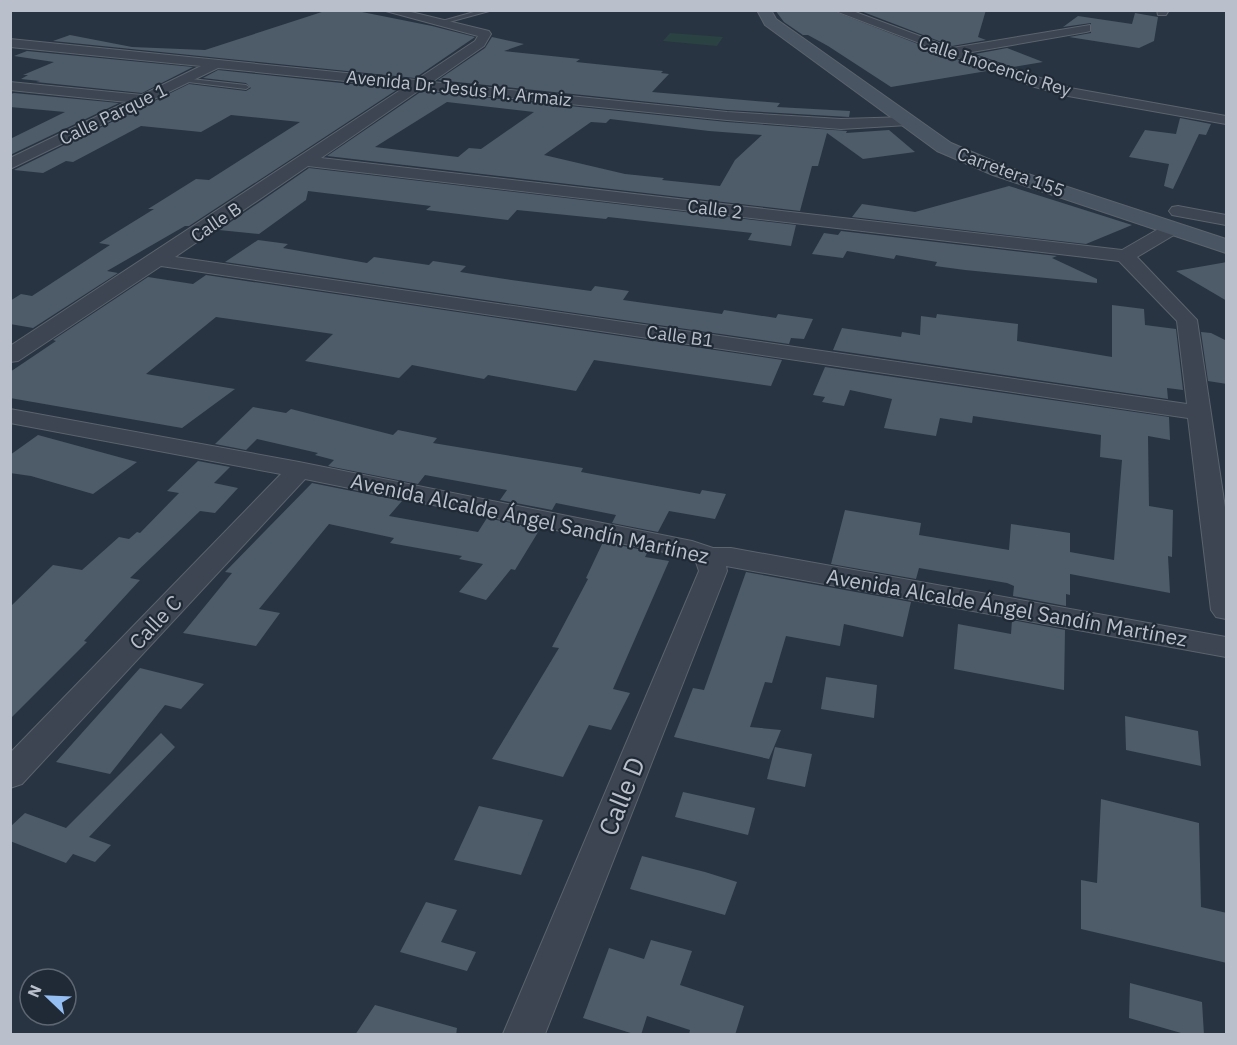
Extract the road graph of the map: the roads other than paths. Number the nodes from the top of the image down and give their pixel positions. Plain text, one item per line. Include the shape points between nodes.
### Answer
1 (387, 10) edge
2 (490, 10) edge
3 (764, 10) edge
4 (837, 10) edge
5 (438, 23) junction
6 (1086, 28) dead end
7 (10, 43) edge
8 (951, 51) junction
9 (216, 64) junction
10 (182, 80) junction
11 (419, 84) junction
12 (10, 86) edge
13 (246, 87) dead end
14 (142, 99) junction
15 (1227, 120) edge
16 (908, 121) junction
17 (305, 161) junction
18 (10, 164) edge
19 (1176, 219) junction
20 (1227, 220) edge
21 (1227, 246) edge
22 (1125, 256) junction
23 (159, 260) junction
24 (10, 356) edge
25 (1200, 413) junction
26 (10, 416) edge
27 (298, 470) junction
28 (709, 557) junction
29 (1227, 610) edge
30 (1227, 646) edge
31 (10, 775) edge
32 (524, 1035) edge

1 - 5 street
2 - 5 lane
3 - 16 street, Carretera 155 via 770,22
4 - 8 street, Calle Inocencio Rey
5 - 11 street, Calle B via 485,34 480,43
6 - 8 street
7 - 9 street, Avenida Dr. Jesús M. Armaiz
8 - 15 street, Calle Inocencio Rey via 1068,92
9 - 10 street, Calle Parque 1
9 - 11 street, Avenida Dr. Jesús M. Armaiz
10 - 13 lane
10 - 14 street, Calle Parque 1
11 - 16 street, Avenida Dr. Jesús M. Armaiz via 728,116 841,124
11 - 17 street, Calle B
12 - 14 street
14 - 18 street, Calle Parque 1
16 - 19 street, Carretera 155 via 944,147 1000,171
17 - 22 street, Calle 2
17 - 23 street, Calle B
19 - 20 street
19 - 21 street, Carretera 155
19 - 22 street
22 - 25 street via 1187,320
23 - 24 street, Calle B
23 - 25 street, Calle B1
25 - 29 street
26 - 27 street, Avenida Alcalde Ángel Sandín Martínez
27 - 28 street, Avenida Alcalde Ángel Sandín Martínez via 692,549
27 - 31 street, Calle C
28 - 30 street, Avenida Alcalde Ángel Sandín Martínez via 731,557
28 - 32 street, Calle D via 713,571

